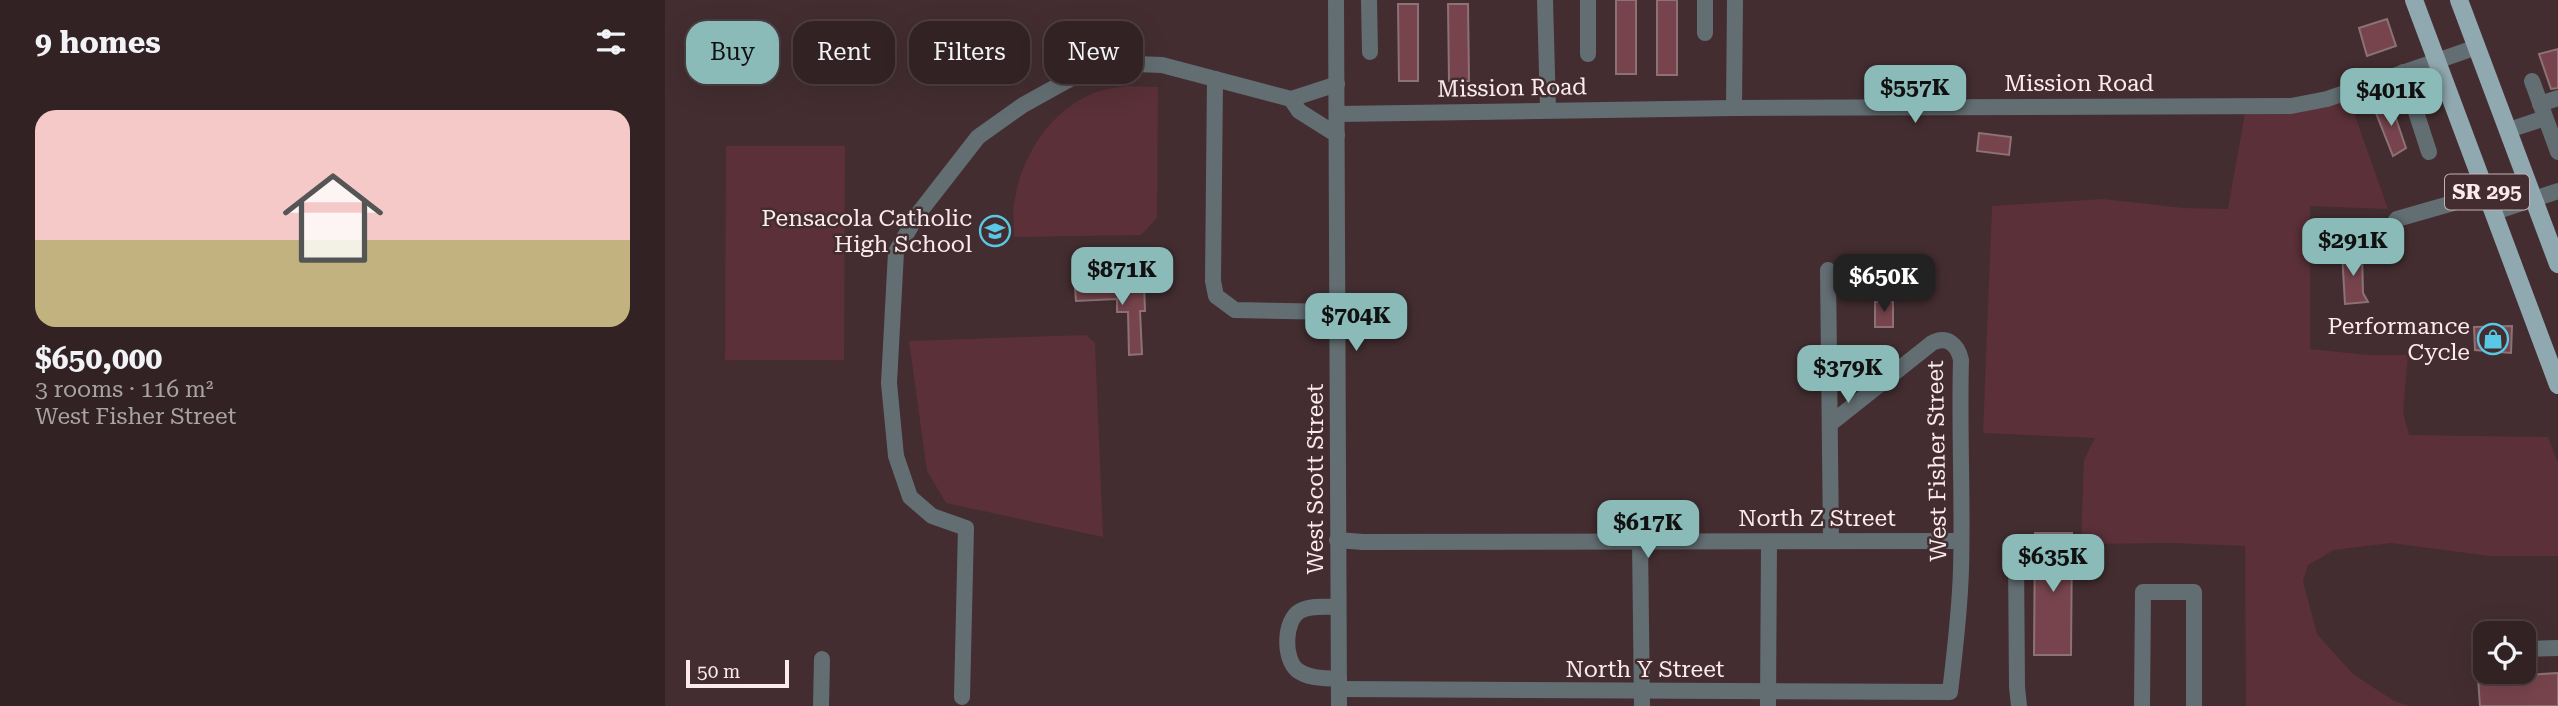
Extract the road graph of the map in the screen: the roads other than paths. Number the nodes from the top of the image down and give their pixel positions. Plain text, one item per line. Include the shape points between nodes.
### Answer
1 (1336, 0) edge
2 (1369, 0) edge
3 (1545, 0) edge
4 (1588, 0) edge
5 (1705, 0) edge
6 (1735, 0) edge
7 (2414, 0) edge
8 (2459, 0) edge
9 (1705, 33) dead end
10 (2477, 47) junction
11 (1370, 52) dead end
12 (1588, 54) dead end
13 (2438, 61) junction
14 (2403, 72) junction
15 (1215, 79) junction
16 (2532, 81) dead end
17 (1336, 84) junction
18 (2558, 98) edge
19 (1291, 99) junction
20 (1734, 108) junction
21 (1548, 110) junction
22 (2543, 111) junction
23 (1337, 114) junction
24 (2509, 130) junction
25 (1337, 135) junction
26 (2429, 152) dead end
27 (2558, 152) edge
28 (2558, 191) edge
29 (2488, 193) junction
30 (2535, 199) junction
31 (2495, 212) junction
32 (2372, 253) dead end
33 (2558, 264) edge
34 (1828, 270) dead end
35 (1337, 312) junction
36 (2558, 385) edge
37 (1830, 424) junction
38 (1337, 540) junction
39 (1640, 541) junction
40 (1831, 541) junction
41 (1960, 541) junction
42 (1769, 542) junction
43 (2016, 554) dead end
44 (1338, 607) junction
45 (2558, 648) edge
46 (2536, 649) edge
47 (821, 659) dead end
48 (1339, 691) edge
49 (1950, 692) joint
50 (962, 697) dead end
51 (1642, 699) edge
52 (1767, 699) edge
53 (821, 706) edge
54 (2019, 706) edge
55 (2143, 706) edge
56 (2194, 706) edge

1 - 17 street, West Scott Street
2 - 11 street
3 - 21 street
4 - 12 street
5 - 9 street
6 - 20 street
7 - 13 main road, SR 295
8 - 10 main road, SR 295
10 - 13 street, Mission Road
10 - 24 main road, SR 295
13 - 14 street, Mission Road
13 - 29 main road, SR 295
14 - 20 street, Mission Road via 2327,100 2291,106
14 - 26 street
15 - 19 street
15 - 35 street via 1216,296 1235,310
15 - 50 street via 1163,65 1136,64 1070,79 1023,104 978,137 918,214 896,252 888,383 896,456 910,497 932,516 966,528
16 - 22 street
17 - 19 street
17 - 23 street, West Scott Street
18 - 22 street
19 - 25 street via 1299,111
20 - 21 street, Mission Road
21 - 23 street, Mission Road
22 - 24 street
22 - 27 street
23 - 25 street, West Scott Street
24 - 30 main road, SR 295
25 - 35 street, West Scott Street
28 - 30 street
29 - 31 main road, SR 295
29 - 32 street via 2396,219
30 - 31 street
30 - 33 main road, SR 295
31 - 36 main road, SR 295
34 - 37 street
35 - 38 street, West Scott Street
37 - 40 street
37 - 41 street, West Fisher Street via 1932,342 1945,340 1955,345 1961,360
38 - 39 street, North Z Street
38 - 44 street, West Scott Street
39 - 42 street, North Z Street
39 - 51 street
40 - 41 street, North Z Street
40 - 42 street, North Z Street
41 - 49 street, West Fisher Street via 1959,612
42 - 52 street
43 - 54 street
44 - 48 street, West Scott Street
44 - 48 street, North Y Street via 1300,611 1288,633 1289,660 1297,670
45 - 46 street
47 - 53 street
48 - 51 street, North Y Street
49 - 52 street, North Y Street
51 - 52 street, North Y Street
55 - 56 street via 2143,592 2194,592

